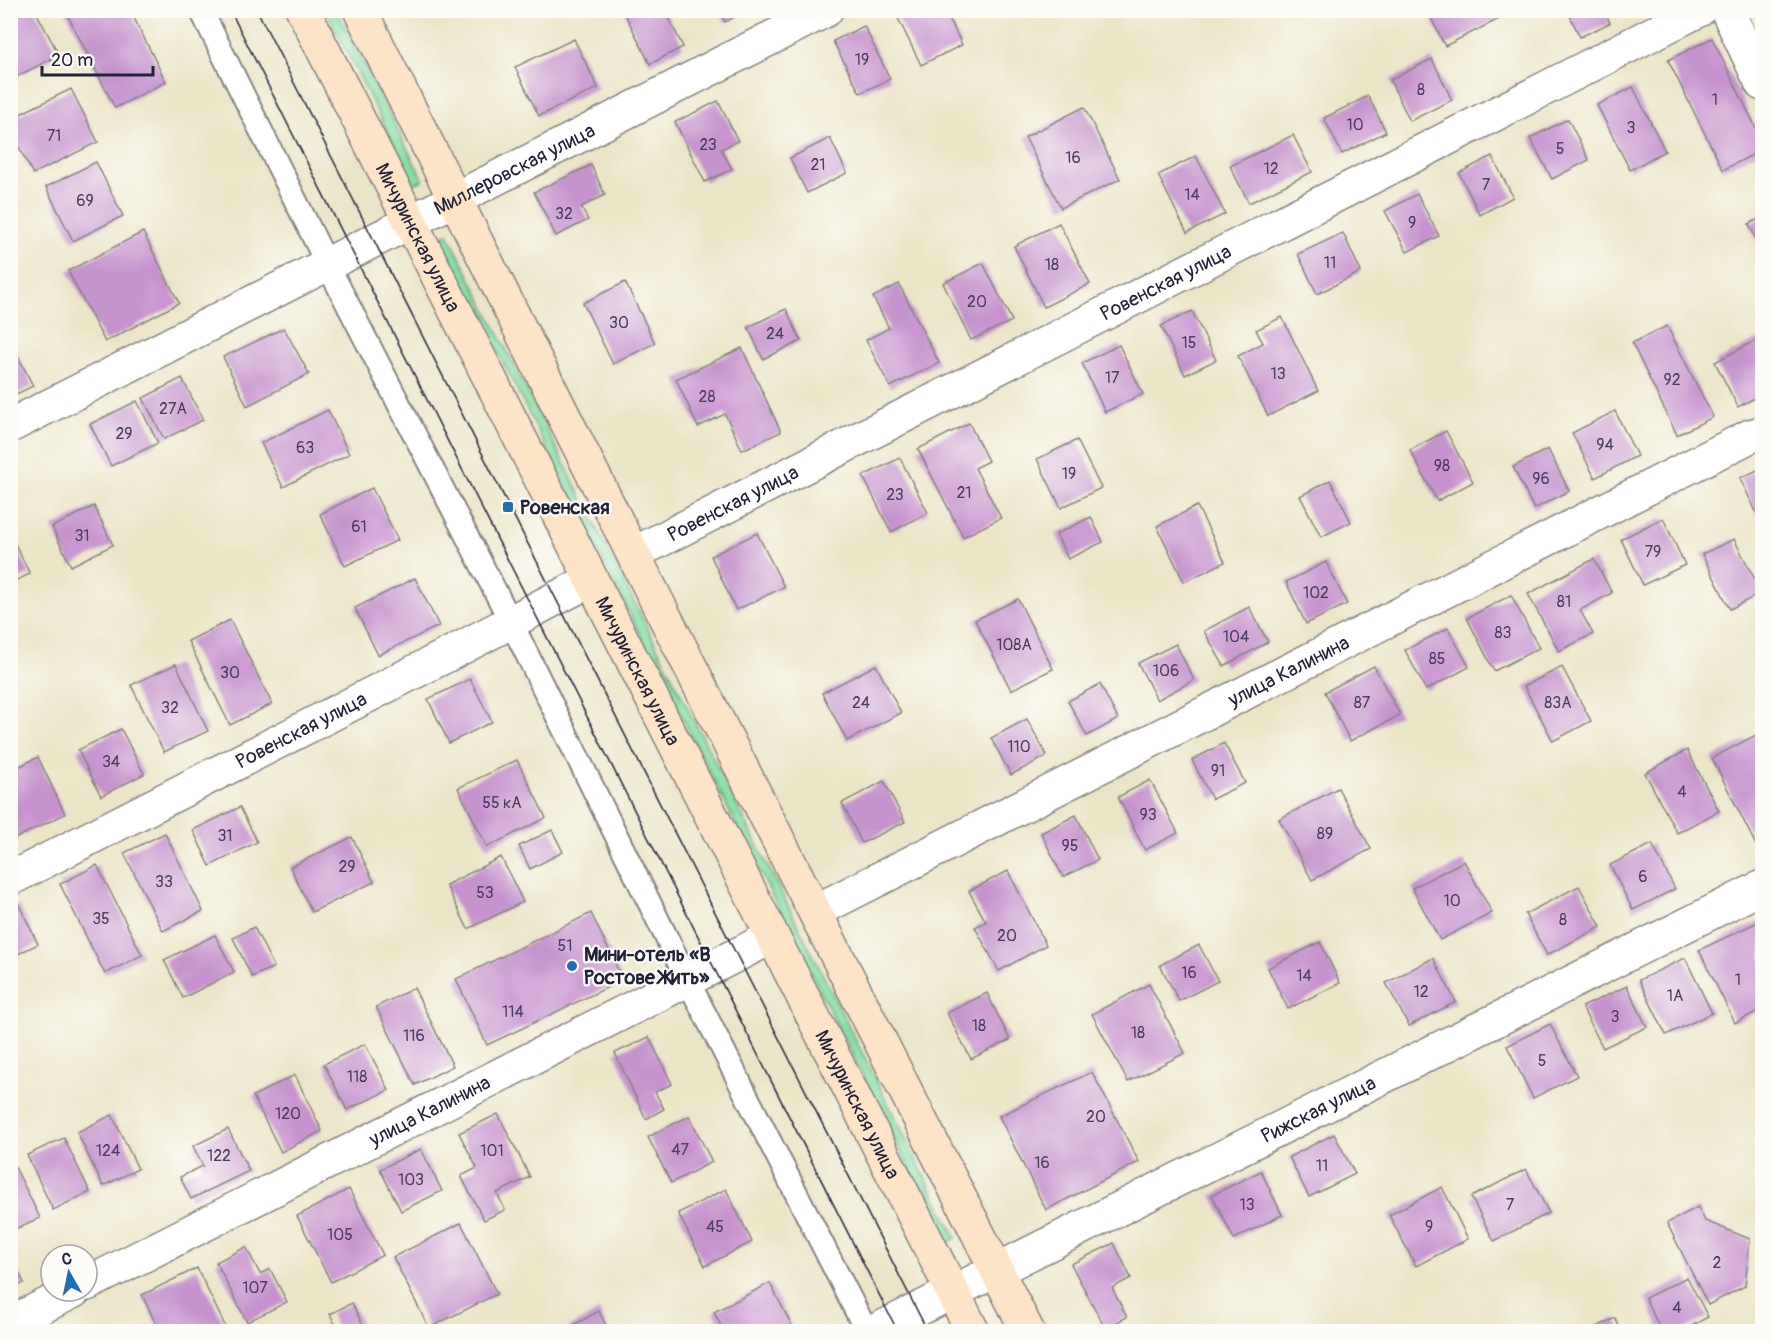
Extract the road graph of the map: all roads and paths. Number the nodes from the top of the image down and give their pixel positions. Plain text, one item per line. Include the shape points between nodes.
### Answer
1 (201, 10) edge
2 (303, 10) edge
3 (360, 10) edge
4 (826, 10) edge
5 (1698, 10) edge
6 (1727, 10) edge
7 (1762, 84) edge
8 (455, 199) junction
9 (410, 222) junction
10 (327, 264) junction
11 (10, 426) edge
12 (1762, 433) edge
13 (633, 554) junction
14 (591, 580) junction
15 (511, 622) junction
16 (10, 879) edge
17 (1762, 887) edge
18 (816, 911) junction
19 (772, 937) junction
20 (687, 979) junction
21 (996, 1269) junction
22 (99, 1278) edge
23 (953, 1290) junction
24 (50, 1303) edge
25 (10, 1323) edge
26 (867, 1332) edge
27 (873, 1332) edge
28 (973, 1332) edge
29 (1028, 1332) edge

1 - 10 lane
2 - 9 main road, Мичуринская улица
3 - 8 main road
4 - 8 street, Миллеровская улица
5 - 13 street, Ровенская улица
6 - 7 street
8 - 9 street, Миллеровская улица
8 - 13 main road
9 - 10 street, Миллеровская улица
9 - 14 main road, Мичуринская улица
10 - 11 street, Миллеровская улица
10 - 15 lane
12 - 18 street, улица Калинина
13 - 18 main road
14 - 15 street, Ровенская улица
14 - 19 main road, Мичуринская улица
15 - 16 street, Ровенская улица
15 - 20 lane
17 - 21 street, Рижская улица
18 - 21 main road
19 - 20 street, улица Калинина
19 - 23 main road, Мичуринская улица
20 - 22 street, улица Калинина
20 - 26 lane
21 - 23 street, Рижская улица
21 - 29 main road
23 - 27 street, Рижская улица
23 - 28 main road, Мичуринская улица
24 - 25 street

